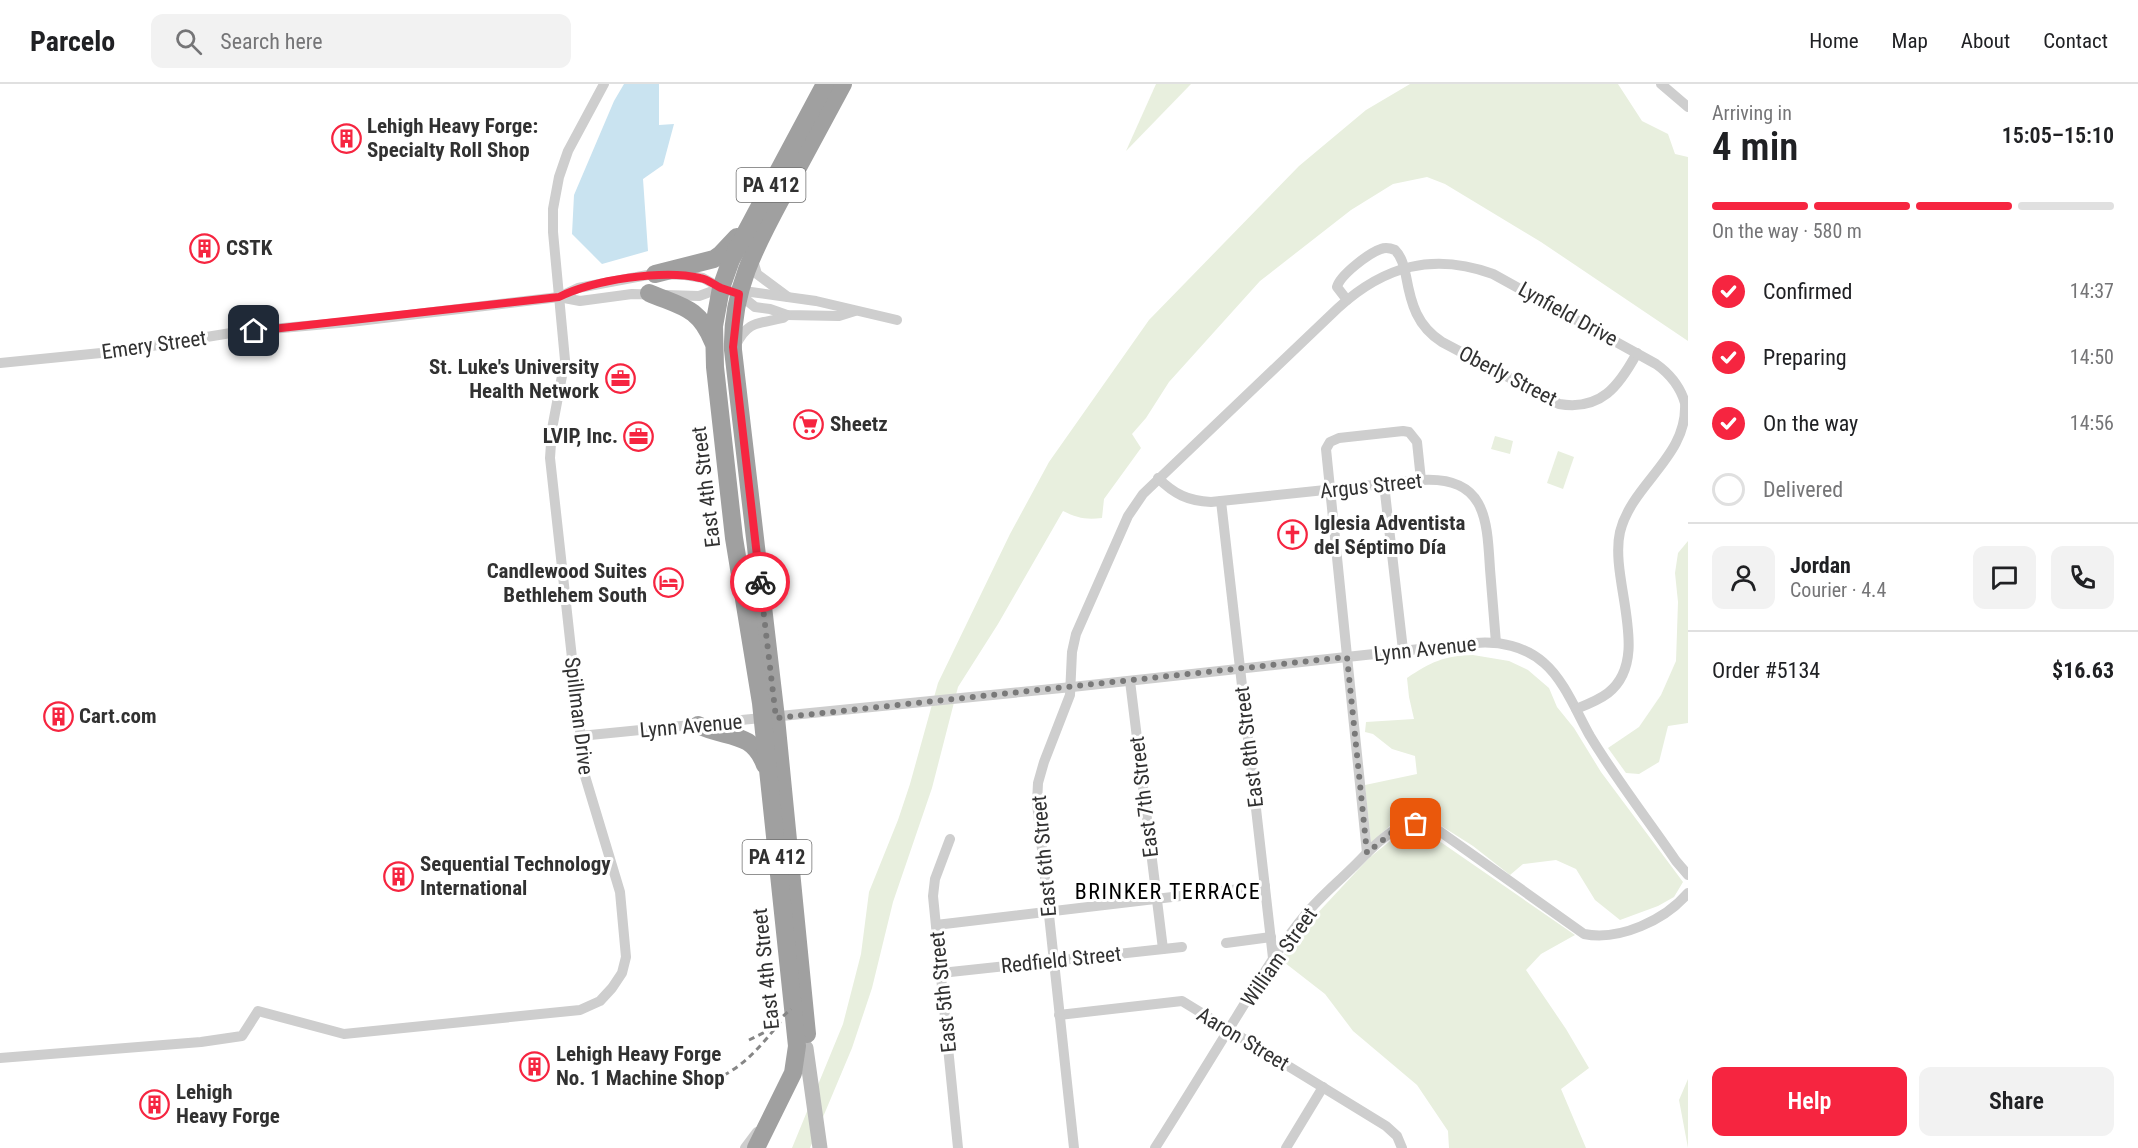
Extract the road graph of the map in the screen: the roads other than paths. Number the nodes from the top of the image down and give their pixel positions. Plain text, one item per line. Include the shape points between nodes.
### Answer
1 (604, 84) edge
2 (825, 84) edge
3 (843, 84) edge
4 (1660, 84) edge
5 (1688, 107) edge
6 (753, 217) junction
7 (753, 252) junction
8 (1404, 268) junction
9 (655, 274) junction
10 (730, 291) junction
11 (649, 293) junction
12 (559, 297) junction
13 (788, 298) junction
14 (1347, 300) junction
15 (855, 312) junction
16 (787, 315) junction
17 (897, 320) dead end
18 (714, 343) junction
19 (733, 350) junction
20 (1637, 353) junction
21 (0, 363) edge
22 (1156, 480) junction
23 (1421, 480) junction
24 (1384, 484) junction
25 (1329, 490) junction
26 (1221, 501) junction
27 (1496, 643) junction
28 (1403, 651) junction
29 (1347, 657) junction
30 (1240, 669) junction
31 (1130, 681) junction
32 (1072, 687) junction
33 (1576, 710) junction
34 (769, 719) junction
35 (698, 725) junction
36 (580, 736) junction
37 (769, 777) junction
38 (950, 839) dead end
39 (1367, 853) junction
40 (1688, 875) edge
41 (1265, 886) junction
42 (1688, 893) edge
43 (1157, 899) junction
44 (1048, 912) junction
45 (936, 925) junction
46 (1271, 937) junction
47 (1226, 943) dead end
48 (1182, 947) dead end
49 (1163, 949) junction
50 (1273, 958) junction
51 (1053, 961) junction
52 (941, 973) junction
53 (798, 998) junction
54 (1059, 1015) junction
55 (1229, 1030) junction
56 (801, 1042) junction
57 (0, 1058) edge
58 (1323, 1087) junction
59 (778, 1103) junction
60 (745, 1148) edge
61 (756, 1148) edge
62 (767, 1148) edge
63 (820, 1148) edge
64 (958, 1148) edge
65 (1074, 1148) edge
66 (1155, 1148) edge
67 (1286, 1148) edge
68 (1402, 1148) edge

1 - 12 street, Spillman Drive via 568,151 557,188 552,219
2 - 6 highway, East 4th Street / PA 412
3 - 7 highway, East 4th Street / PA 412
4 - 5 street
6 - 9 highway via 714,259
6 - 10 highway, East 4th Street / PA 412 via 731,260
7 - 10 highway, East 4th Street / PA 412
7 - 13 street via 757,274
8 - 14 street, Lynfield Drive via 1377,279
8 - 14 street via 1395,250 1377,250 1339,280 1337,287
8 - 20 street, Lynfield Drive via 1441,263 1485,271
8 - 20 street, Oberly Street via 1413,308 1429,333 1553,402 1575,405 1600,399 1620,381
9 - 10 street, Emery Street via 703,278
9 - 12 street, Emery Street via 578,288
10 - 11 street, Emery Street via 699,296
10 - 13 street, Emery Street
10 - 16 street, Emery Street via 755,306
10 - 18 highway, East 4th Street / PA 412 via 714,326
10 - 19 highway, East 4th Street / PA 412
11 - 12 street, Emery Street via 580,301
11 - 18 highway via 697,315
12 - 21 street, Emery Street
12 - 36 street, Spillman Drive via 565,360 550,458
13 - 15 street, Emery Street via 842,306
14 - 22 street, Lynfield Drive
15 - 16 street, Emery Street via 846,316
15 - 17 street, Emery Street
16 - 19 street via 752,324
18 - 34 highway, East 4th Street / PA 412 via 733,527
19 - 34 highway, East 4th Street / PA 412
20 - 33 street, Lynfield Drive via 1676,382 1686,407 1687,429 1680,447 1634,502 1620,533 1618,560 1629,651 1625,670 1608,693
22 - 26 street, Argus Street via 1180,496
22 - 32 street, East 6th Street via 1128,516 1078,629 1072,652
23 - 24 street, Argus Street
23 - 25 street via 1417,442 1409,432 1343,437 1332,440 1326,449
23 - 27 street, Argus Street via 1440,480 1461,487 1474,497 1483,512
24 - 25 street, Argus Street
24 - 28 street
25 - 26 street, Argus Street
25 - 29 street
26 - 30 street, East 8th Street
27 - 28 street, Lynn Avenue
27 - 33 street, Lynn Avenue via 1524,651 1543,662
28 - 29 street, Lynn Avenue
29 - 30 street, Lynn Avenue
29 - 39 street
30 - 31 street, Lynn Avenue
30 - 41 street, East 8th Street
31 - 32 street, Lynn Avenue
31 - 43 street, East 7th Street
32 - 34 street, Lynn Avenue
32 - 44 street, East 6th Street via 1044,762 1037,793
33 - 40 street, Lynn Avenue via 1602,754
34 - 35 street, Lynn Avenue
34 - 37 highway, East 4th Street / PA 412
34 - 53 highway, East 4th Street / PA 412 via 802,978
35 - 36 street, Lynn Avenue
35 - 37 highway via 734,735 752,745 760,752
36 - 57 street, Spillman Drive via 585,776 620,892 626,957 622,973 600,1001 580,1010 344,1034 258,1011 242,1036
37 - 53 highway, East 4th Street / PA 412
38 - 45 street, East 5th Street via 934,883
39 - 42 street, William Street via 1402,826 1428,825 1591,936 1611,935 1657,920
39 - 50 street, William Street via 1309,911
41 - 43 street
41 - 46 street, East 8th Street
43 - 44 street
43 - 49 street, East 7th Street
44 - 45 street
44 - 51 street, East 6th Street
45 - 52 street, East 5th Street
46 - 47 street
46 - 50 street, East 8th Street
48 - 49 street, Redfield Street
49 - 51 street, Redfield Street
50 - 55 street, William Street
51 - 52 street, Redfield Street
51 - 54 street, East 6th Street
52 - 64 street, East 5th Street
53 - 56 highway, East 4th Street / PA 412 via 794,1018
53 - 56 highway, East 4th Street / PA 412 via 807,1035
54 - 55 street, Aaron Street via 1182,1001
54 - 65 street, East 6th Street
55 - 58 street, Aaron Street
55 - 66 street, William Street
56 - 59 highway, PA 412 via 795,1068
56 - 62 highway, PA 412 via 804,1064 800,1080
56 - 63 main road, East 4th Street
58 - 67 street
58 - 68 street, Aaron Street via 1386,1126 1397,1136
59 - 60 street
59 - 61 highway, PA 412

